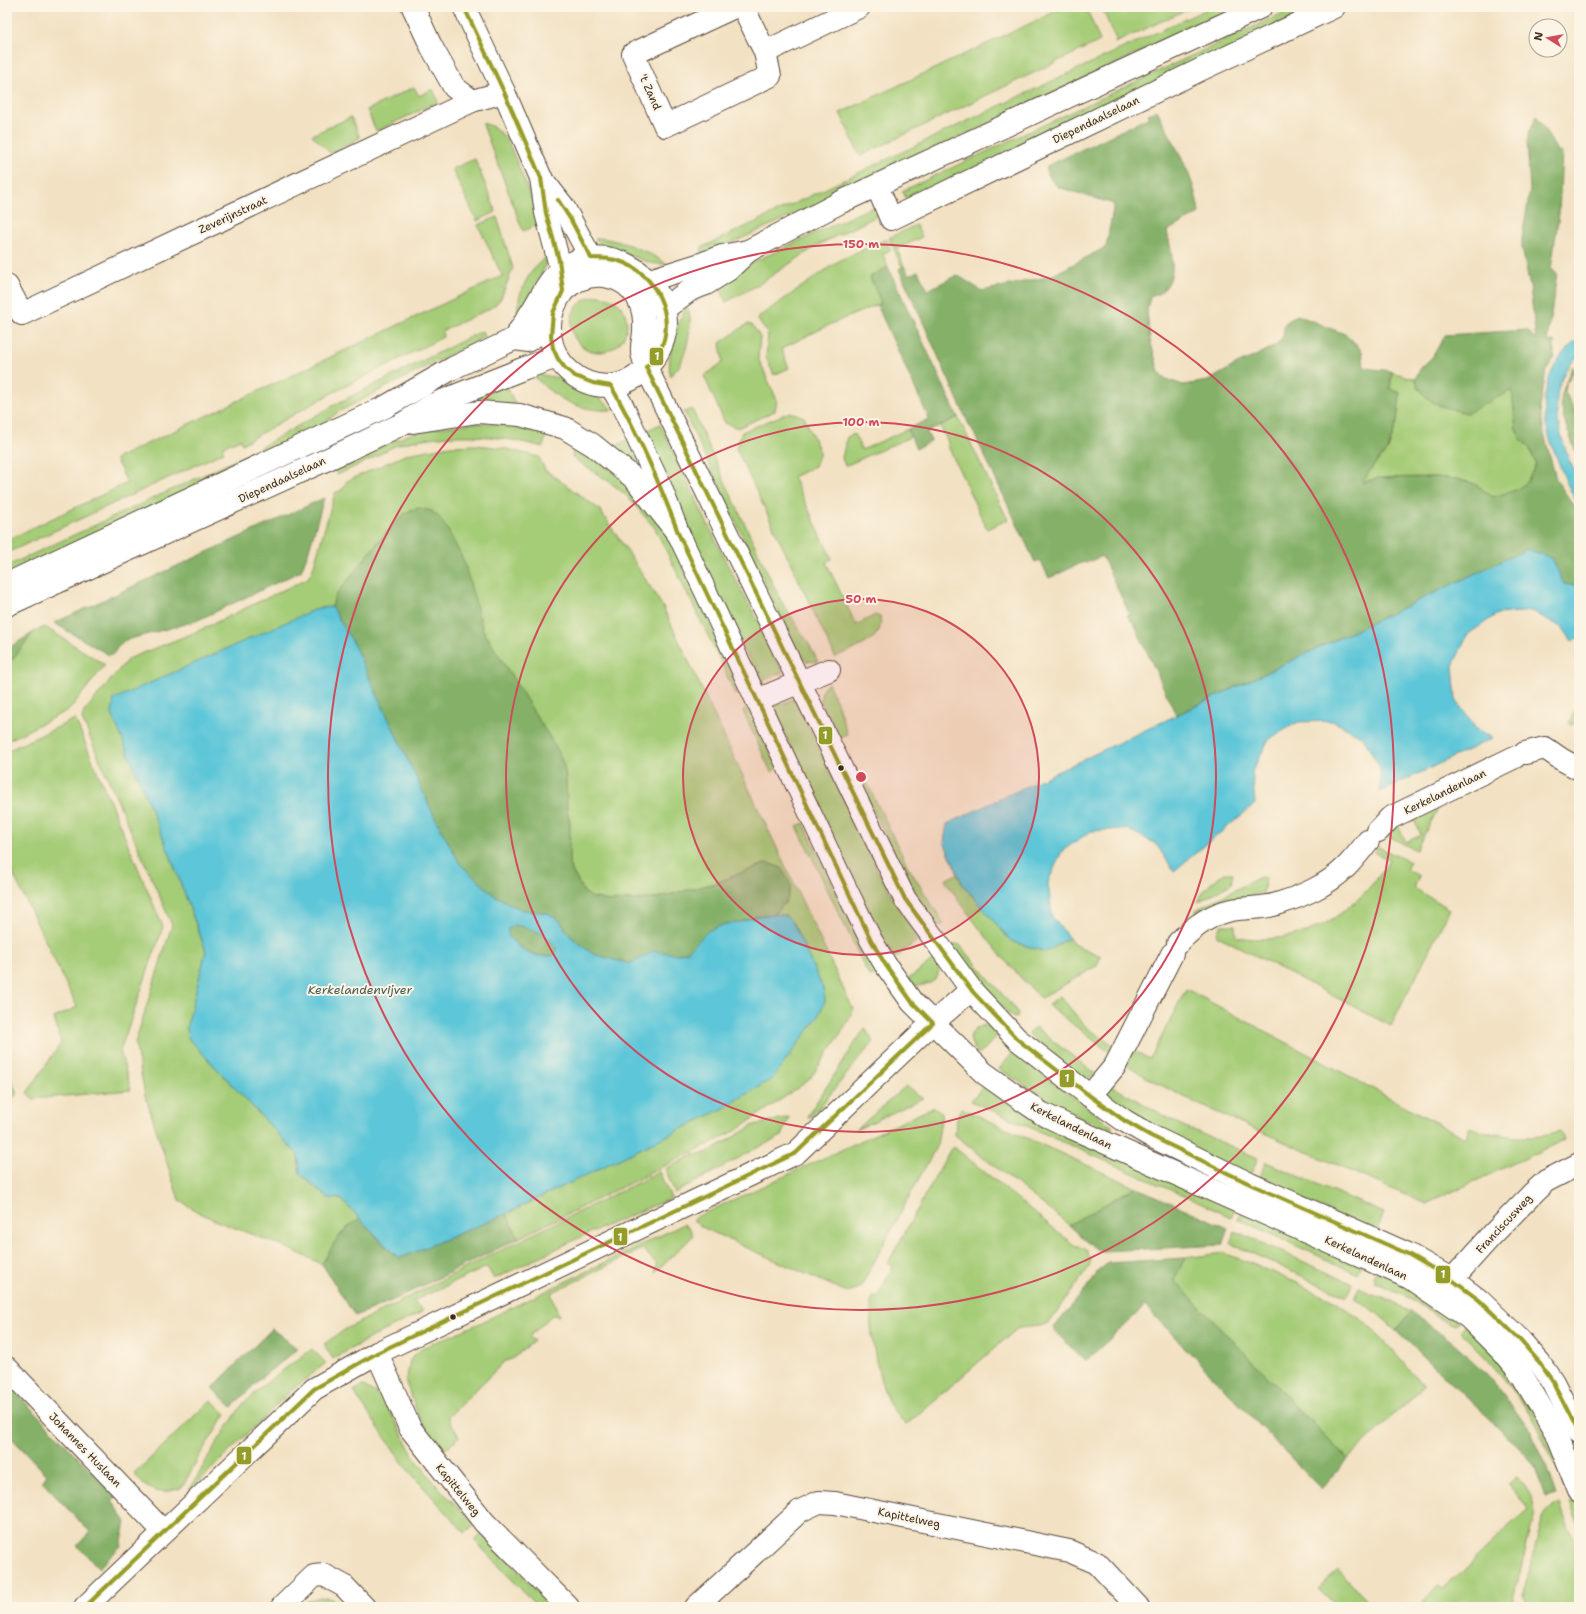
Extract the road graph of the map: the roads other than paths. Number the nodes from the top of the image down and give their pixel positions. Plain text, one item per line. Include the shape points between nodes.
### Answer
1 (413, 7) edge
2 (464, 7) edge
3 (734, 7) edge
4 (743, 7) edge
5 (859, 7) edge
6 (1261, 7) edge
7 (1334, 7) edge
8 (765, 52) junction
9 (504, 92) junction
10 (472, 101) junction
11 (541, 178) junction
12 (877, 186) junction
13 (748, 251) junction
14 (591, 258) junction
15 (561, 270) junction
16 (650, 281) junction
17 (7, 286) edge
18 (629, 286) junction
19 (563, 291) junction
20 (664, 309) junction
21 (550, 324) junction
22 (514, 339) junction
23 (557, 357) junction
24 (646, 368) junction
25 (611, 386) junction
26 (402, 424) junction
27 (679, 535) junction
28 (7, 584) edge
29 (7, 605) edge
30 (829, 670) dead end
31 (800, 682) junction
32 (757, 700) junction
33 (1579, 769) edge
34 (971, 990) junction
35 (933, 1023) junction
36 (1090, 1096) junction
37 (1579, 1164) edge
38 (1446, 1289) junction
39 (377, 1353) junction
40 (7, 1368) edge
41 (1579, 1433) edge
42 (1579, 1491) edge
43 (163, 1532) junction
44 (85, 1607) edge
45 (282, 1607) edge
46 (364, 1607) edge
47 (568, 1607) edge
48 (696, 1607) edge
49 (1138, 1607) edge

1 - 10 street via 454,87
2 - 9 street
3 - 8 street, 't Zand via 633,54 665,126 770,76
4 - 8 street
5 - 8 street
6 - 12 street
7 - 12 street, Diependaalselaan via 892,219
9 - 10 street, Zeverijnstraat
9 - 11 street
10 - 17 street, Zeverijnstraat via 22,314
11 - 14 street via 563,206
11 - 15 street via 546,213
12 - 13 street
13 - 16 street via 722,256
13 - 20 street via 728,270 706,284 690,290
14 - 15 street via 579,260
14 - 16 street via 619,262 640,272
15 - 19 street
15 - 22 street via 551,280
16 - 18 street
16 - 20 street via 661,298
18 - 19 street via 614,278 592,276 572,284
18 - 24 street via 641,302 644,311 642,353
19 - 21 street via 557,300
20 - 24 street via 666,321 663,343 659,353
21 - 22 street, Diependaalselaan via 527,340
21 - 23 street via 550,339
22 - 28 street, Diependaalselaan via 453,368 385,407
23 - 25 street via 575,376 597,385
23 - 26 street, Diependaalselaan via 432,405
24 - 25 street via 639,375
24 - 31 street, Kerkelandenlaan
25 - 27 street, Kerkelandenlaan via 661,488
26 - 27 street via 478,412 520,415 565,428 593,445 635,480
26 - 29 street, Diependaalselaan
27 - 32 street, Kerkelandenlaan
30 - 31 street
31 - 32 street
31 - 34 street, Kerkelandenlaan via 905,899
32 - 35 street, Kerkelandenlaan via 871,940 912,1002
33 - 36 street, Kerkelandenlaan via 1545,748 1520,755 1390,818 1346,867 1316,889 1276,904 1216,914 1191,930 1175,948 1115,1066
34 - 35 street
34 - 36 street, Kerkelandenlaan via 1017,1039
35 - 38 street, Kerkelandenlaan via 984,1073 1041,1113 1410,1278
35 - 39 street via 796,1153
36 - 38 street, Kerkelandenlaan via 1151,1136 1250,1184 1408,1254
37 - 38 street, Franciscusweg via 1546,1182 1534,1192 1493,1234
38 - 41 street, Kerkelandenlaan via 1479,1300 1519,1339 1553,1382
38 - 42 street, Kerkelandenlaan via 1522,1375 1555,1431
39 - 43 street via 314,1389
39 - 47 street, Kapittelweg via 410,1428 484,1522
40 - 43 street, Johannes Huslaan
43 - 44 street
45 - 46 street via 314,1576 324,1575 344,1586
48 - 49 street, Kapittelweg via 800,1511 819,1502 843,1504 1069,1551 1097,1563

